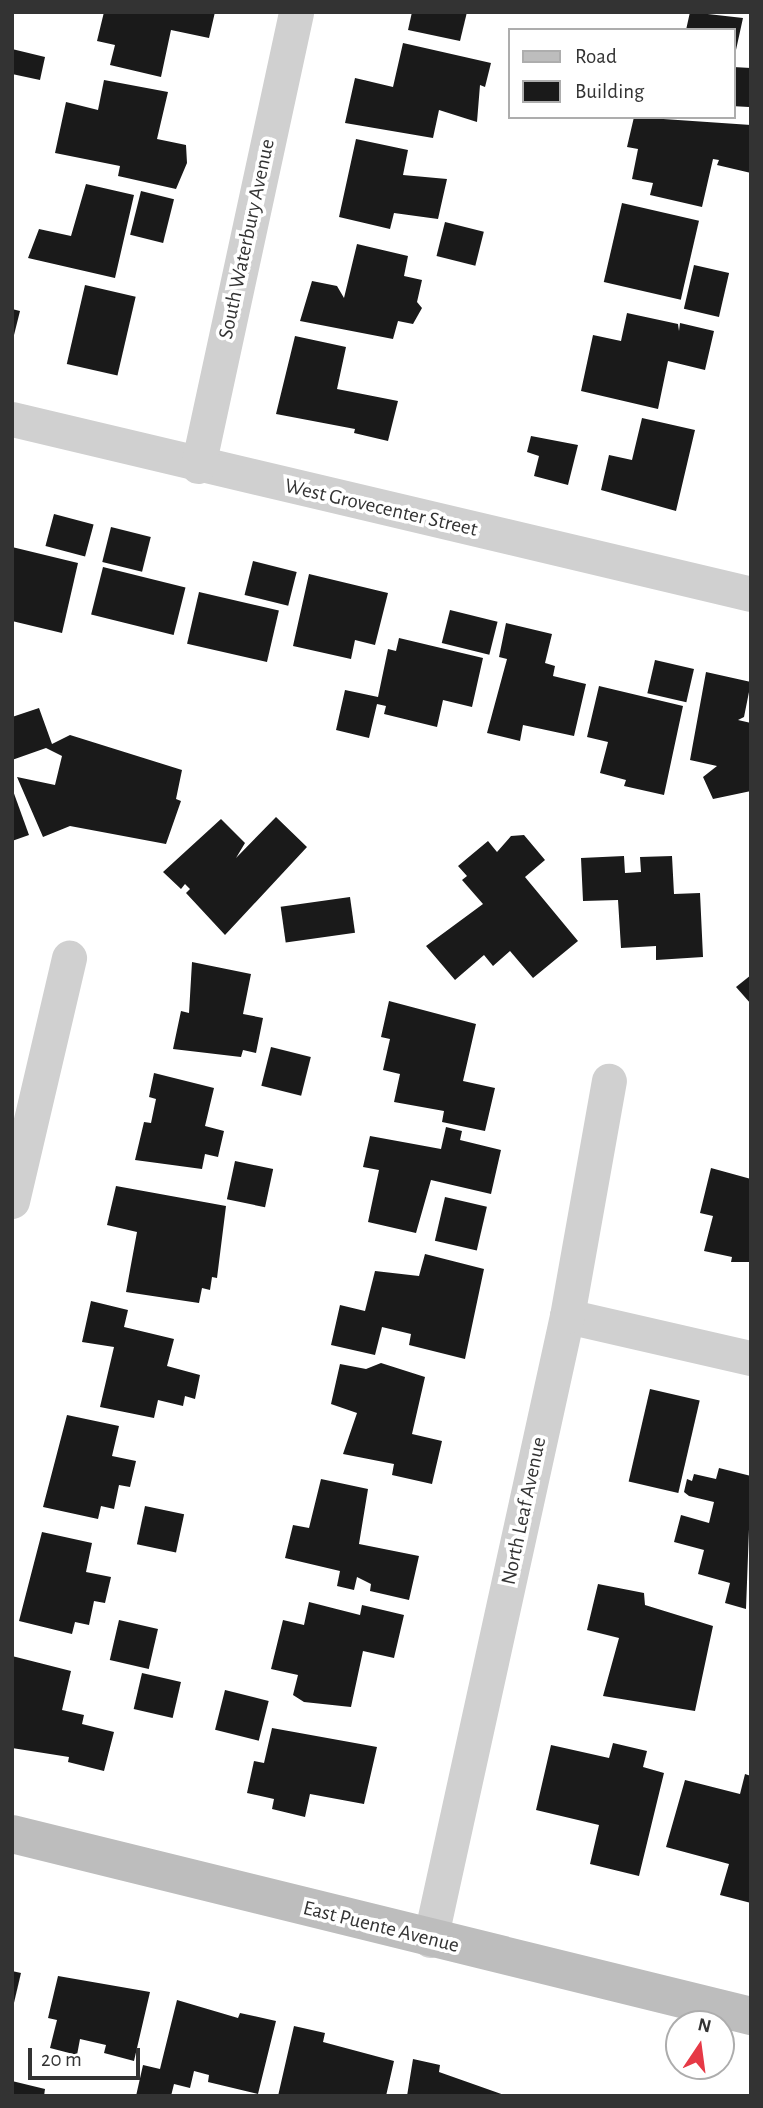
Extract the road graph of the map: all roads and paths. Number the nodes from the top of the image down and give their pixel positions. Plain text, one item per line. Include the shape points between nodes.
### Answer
1 (296, 12) edge
2 (12, 419) edge
3 (198, 466) junction
4 (751, 594) edge
5 (69, 958) dead end
6 (609, 1081) dead end
7 (12, 1201) edge
8 (567, 1316) junction
9 (751, 1358) edge
10 (12, 1834) edge
11 (430, 1940) junction
12 (751, 2016) edge

1 - 3 street, South Waterbury Avenue
2 - 3 street, West Grovecenter Street
3 - 4 street, West Grovecenter Street
5 - 7 street
6 - 8 street, North Leaf Avenue
8 - 9 street
8 - 11 street, North Leaf Avenue
10 - 11 main road, East Puente Avenue
11 - 12 main road, East Puente Avenue

